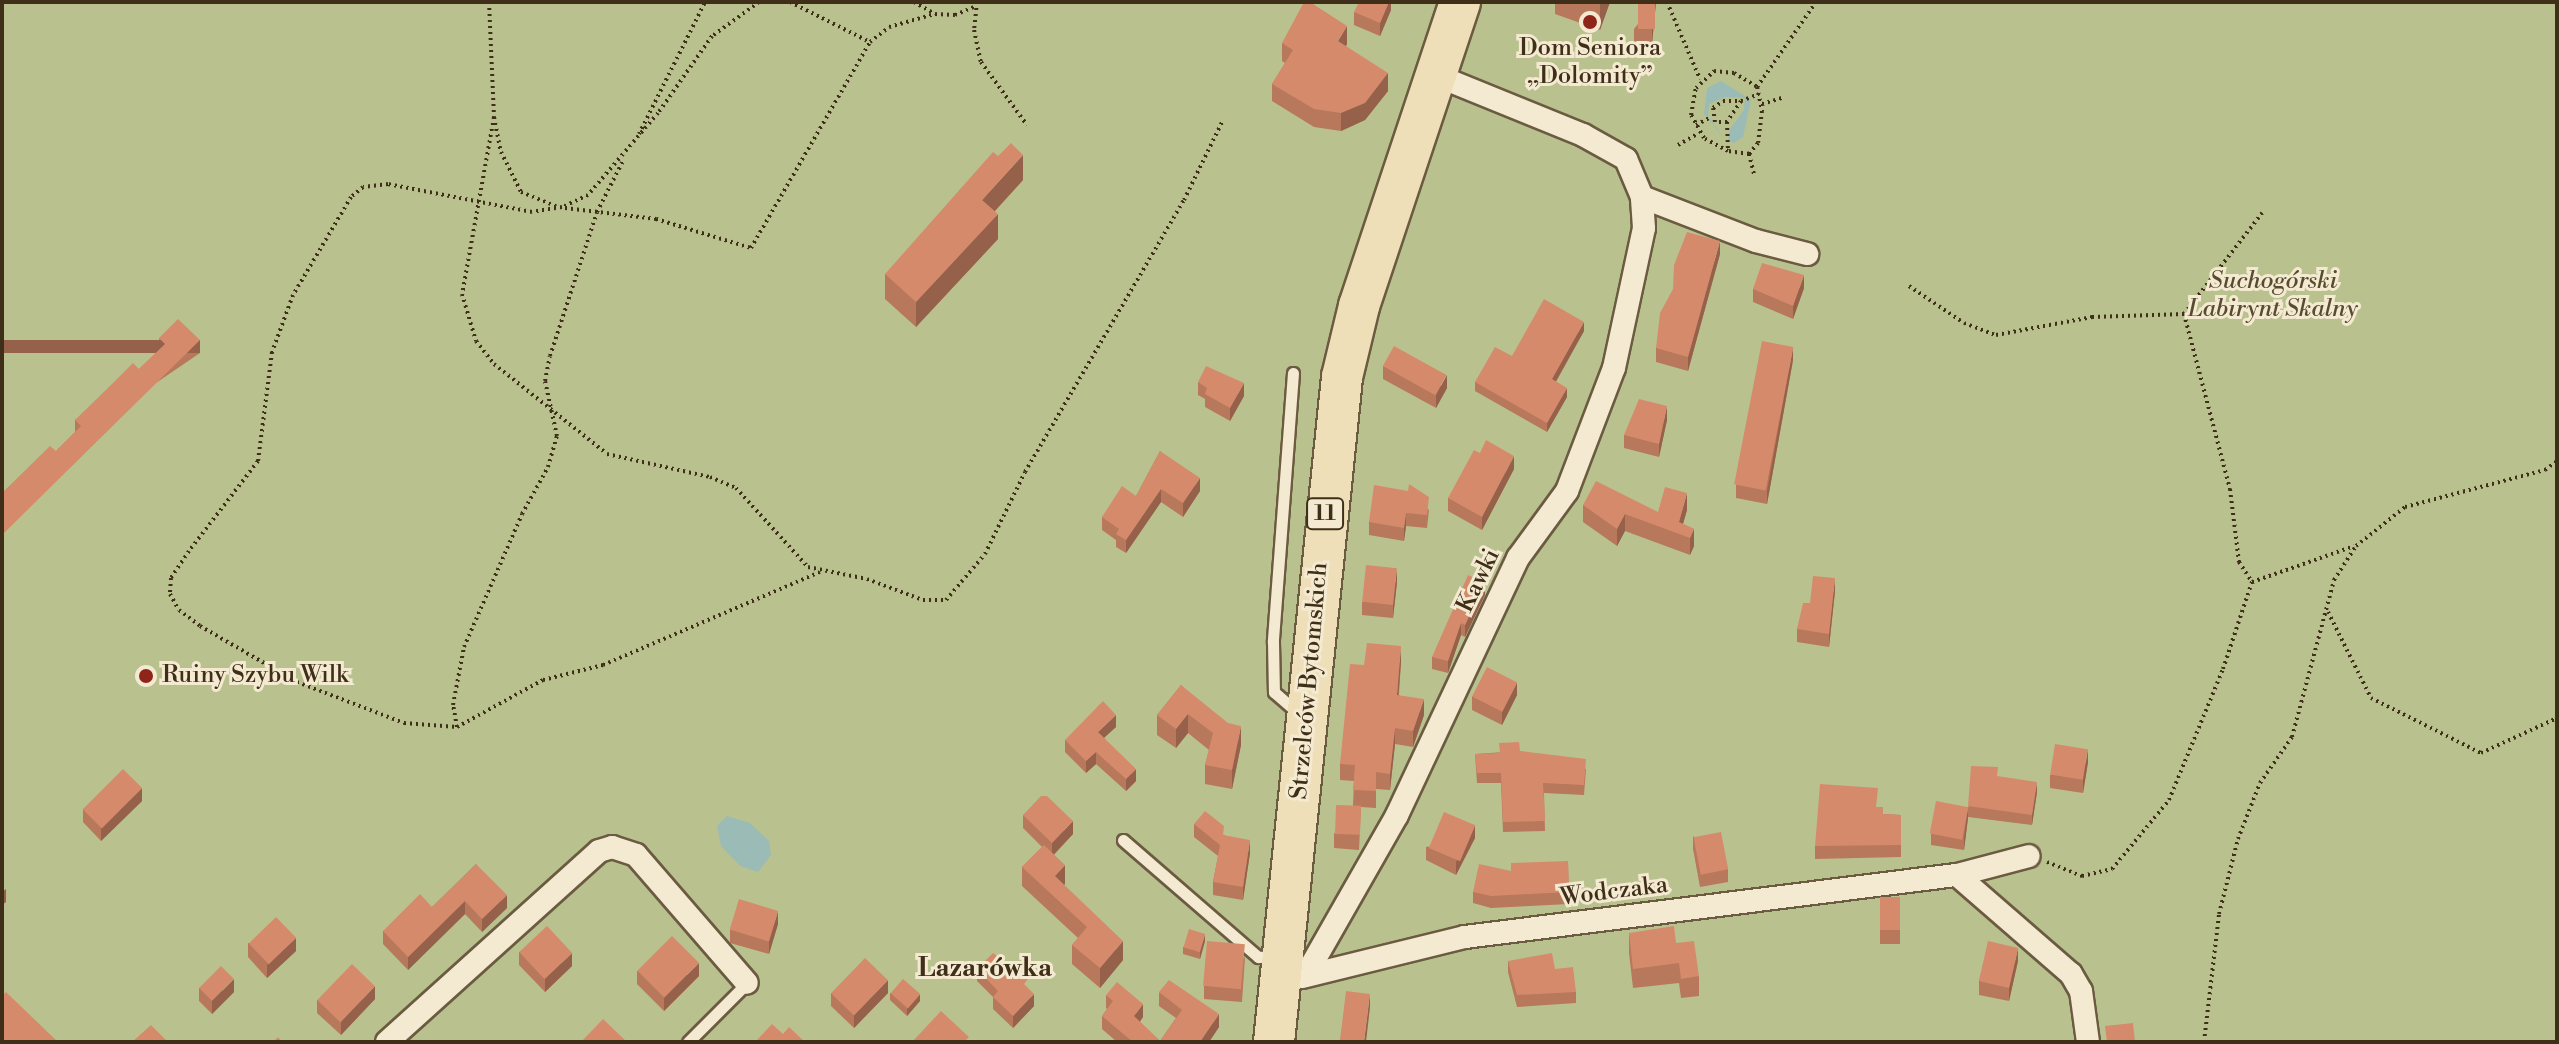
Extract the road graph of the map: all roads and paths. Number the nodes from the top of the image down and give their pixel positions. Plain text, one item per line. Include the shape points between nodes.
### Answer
1 (489, 2) edge
2 (705, 2) edge
3 (759, 2) edge
4 (778, 2) edge
5 (810, 2) edge
6 (914, 2) edge
7 (1460, 2) edge
8 (1667, 2) edge
9 (1816, 2) edge
10 (792, 3) edge
11 (976, 4) edge
12 (935, 14) junction
13 (870, 42) junction
14 (1435, 75) junction
15 (1700, 79) junction
16 (1757, 87) junction
17 (1759, 94) junction
18 (1782, 98) dead end
19 (1741, 101) junction
20 (1762, 104) junction
21 (494, 117) junction
22 (1711, 117) junction
23 (1223, 120) dead end
24 (1727, 122) junction
25 (1027, 125) dead end
26 (1696, 125) junction
27 (1699, 133) junction
28 (1678, 145) dead end
29 (632, 147) junction
30 (1728, 151) junction
31 (1749, 154) junction
32 (1754, 174) dead end
33 (1642, 197) junction
34 (478, 205) junction
35 (562, 207) junction
36 (597, 212) junction
37 (2262, 213) dead end
38 (1807, 254) dead end
39 (1909, 286) dead end
40 (2184, 314) junction
41 (1293, 373) dead end
42 (547, 407) junction
43 (2557, 461) edge
44 (2356, 546) junction
45 (820, 572) junction
46 (2252, 582) junction
47 (2327, 610) junction
48 (1307, 718) junction
49 (2557, 718) edge
50 (457, 727) junction
51 (1123, 840) dead end
52 (2029, 856) joint
53 (1957, 875) junction
54 (1291, 971) junction
55 (747, 983) joint
56 (1269, 1039) edge
57 (387, 1042) edge
58 (688, 1042) edge
59 (2088, 1042) edge
60 (2204, 1042) edge

1 - 21 path
2 - 29 path
3 - 29 path via 712,36
4 - 10 path
5 - 10 path
6 - 12 path
7 - 14 highway, Strzelców Bytomskich / 11
8 - 15 path
9 - 16 path
10 - 13 path
11 - 12 path via 955,15
11 - 25 path via 974,30 981,62
12 - 13 path via 889,27
13 - 36 path via 751,248 656,219
14 - 33 street, Kawki via 1583,135 1626,159
14 - 48 highway, Strzelców Bytomskich / 11 via 1359,306 1342,377
15 - 16 path via 1724,70
15 - 26 path via 1692,101
16 - 17 path
17 - 19 path
17 - 20 path
18 - 20 path
19 - 22 path via 1723,101
19 - 24 path
20 - 31 path via 1758,143
21 - 34 path
21 - 35 path via 501,152 521,192
22 - 24 path
22 - 26 path
23 - 45 path via 1184,200 1025,472 985,554 946,600 923,600 867,579
24 - 30 path
26 - 27 path
27 - 28 path
27 - 30 path
29 - 35 path via 588,195
29 - 36 path
30 - 31 path
31 - 32 path
33 - 38 street via 1756,241
33 - 54 street, Kawki via 1644,228 1614,368 1567,491 1518,558 1397,815
34 - 35 path via 532,212
34 - 42 path via 465,268 465,316 494,364
34 - 50 path via 388,184 363,187 351,197 293,295 272,352 258,461 171,578 170,594 179,610 200,626 297,682 404,723
35 - 36 path
36 - 42 path via 550,356
37 - 40 path
39 - 40 path via 1964,323 1996,335 2117,314
40 - 46 path via 2230,489 2239,562
41 - 48 lane via 1274,692 1286,707
42 - 45 path via 607,454 710,477 736,488 792,554
42 - 50 path via 557,436 464,647 453,705
43 - 44 path via 2545,470 2405,507
44 - 46 path
44 - 47 path via 2334,580
45 - 50 path via 616,660 543,680
46 - 52 path via 2223,669 2159,812 2112,869 2082,876
47 - 49 path via 2371,698 2481,753
47 - 60 path via 2292,737 2260,783 2238,839 2219,914
48 - 54 highway, Strzelców Bytomskich / 11
51 - 54 lane via 1258,957
52 - 53 street, Wodczaka
53 - 54 street, Wodczaka via 1465,937
53 - 59 street via 2071,974 2081,991
54 - 56 highway, Strzelców Bytomskich / 11
55 - 57 street via 636,855 612,847 599,851
55 - 58 lane

